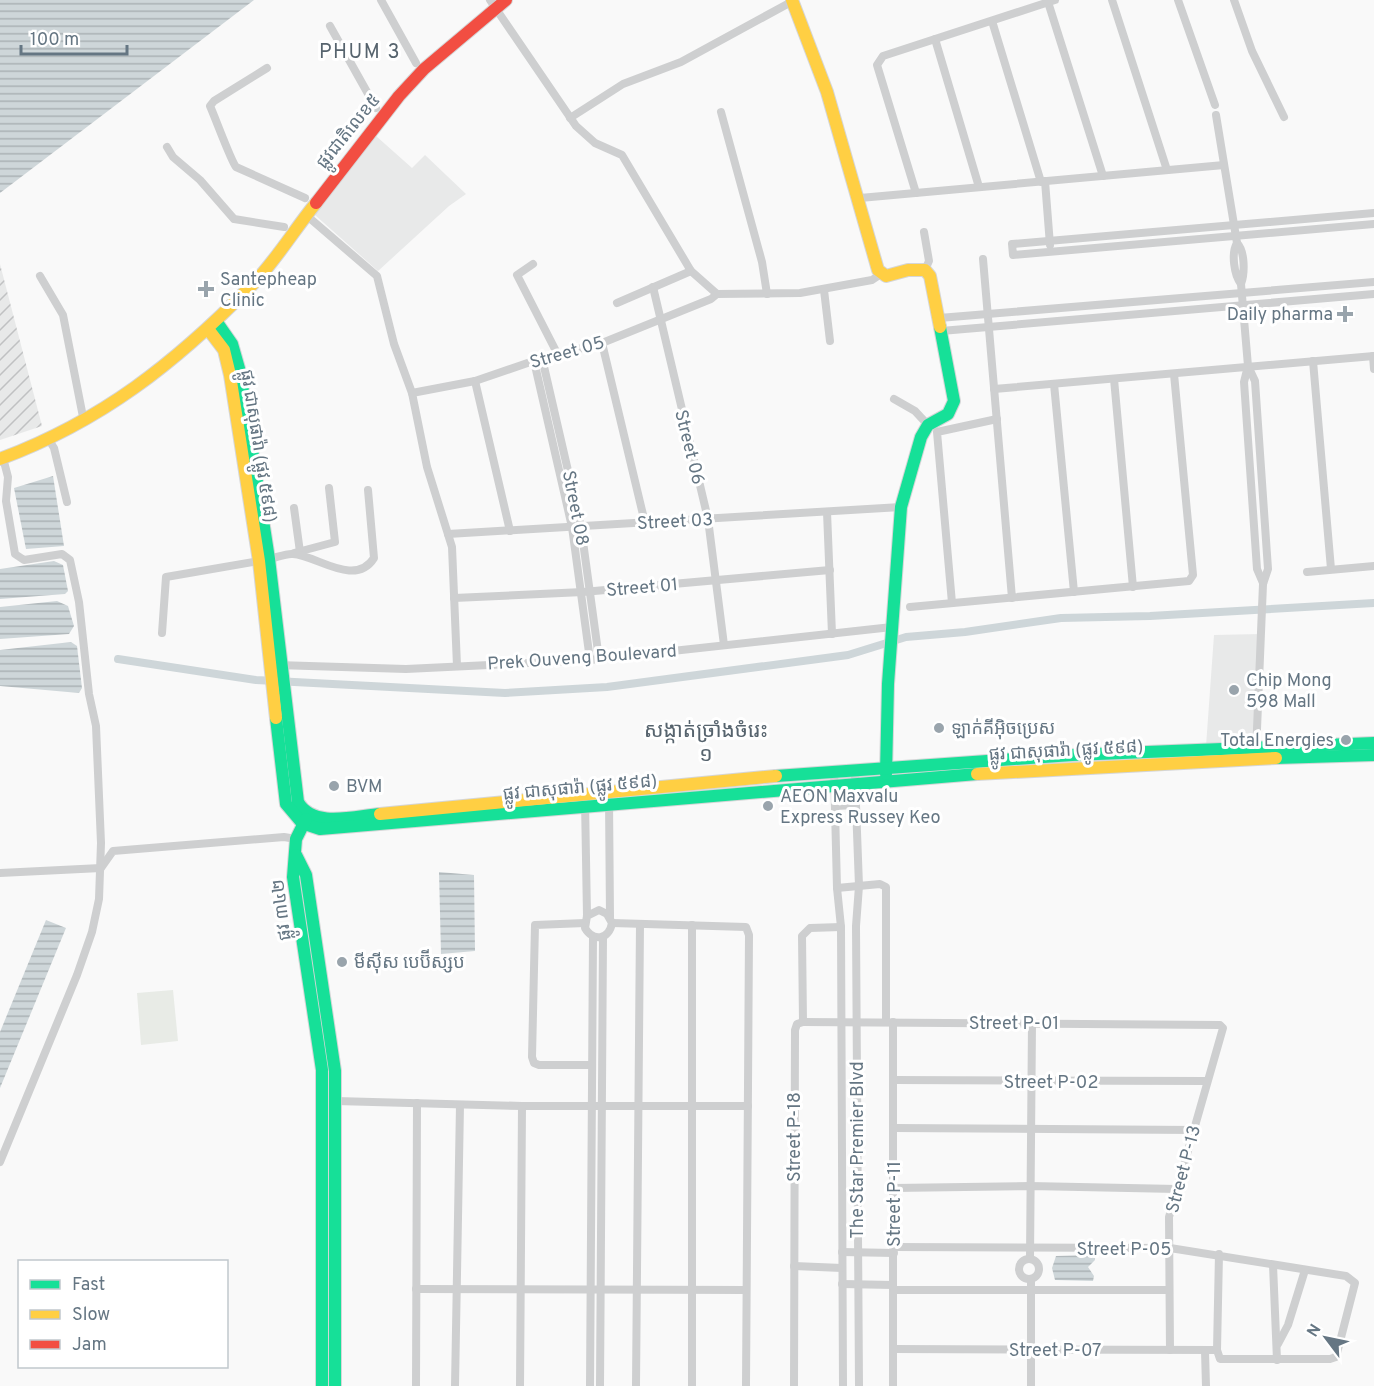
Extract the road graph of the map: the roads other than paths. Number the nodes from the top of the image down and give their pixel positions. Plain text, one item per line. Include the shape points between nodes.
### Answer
1 (381, 0) edge
2 (794, 0) edge
3 (1112, 0) edge
4 (1178, 0) edge
5 (1234, 0) edge
6 (1052, 1) edge
7 (497, 3) edge
8 (992, 21) junction
9 (330, 26) dead end
10 (935, 39) junction
11 (416, 63) junction
12 (267, 68) dead end
13 (396, 92) junction
14 (1215, 105) dead end
15 (376, 108) junction
16 (721, 112) dead end
17 (1216, 115) dead end
18 (1284, 117) dead end
19 (570, 118) junction
20 (167, 147) dead end
21 (1224, 165) junction
22 (1167, 170) junction
23 (1103, 176) junction
24 (1043, 182) junction
25 (979, 187) junction
26 (916, 193) junction
27 (305, 198) junction
28 (860, 198) junction
29 (1374, 213) edge
30 (305, 214) junction
31 (1331, 216) junction
32 (1374, 224) edge
33 (1234, 225) junction
34 (284, 226) junction
35 (1331, 228) junction
36 (924, 232) dead end
37 (1143, 232) junction
38 (1237, 239) junction
39 (1049, 240) junction
40 (1144, 244) junction
41 (1050, 252) junction
42 (983, 260) dead end
43 (533, 264) dead end
44 (926, 270) junction
45 (691, 271) junction
46 (881, 274) junction
47 (40, 276) dead end
48 (1374, 282) edge
49 (1362, 283) junction
50 (652, 287) junction
51 (1242, 288) junction
52 (1283, 289) junction
53 (824, 290) junction
54 (717, 294) junction
55 (767, 294) junction
56 (1374, 294) edge
57 (1363, 295) junction
58 (1196, 297) junction
59 (234, 299) junction
60 (1284, 302) junction
61 (617, 303) dead end
62 (1111, 303) junction
63 (1243, 305) junction
64 (1197, 309) junction
65 (987, 314) junction
66 (1112, 316) junction
67 (939, 318) junction
68 (661, 321) junction
69 (212, 325) junction
70 (988, 327) junction
71 (941, 331) junction
72 (830, 341) dead end
73 (602, 343) junction
74 (558, 355) junction
75 (1373, 356) edge
76 (538, 360) junction
77 (1313, 361) junction
78 (1248, 366) junction
79 (1374, 369) edge
80 (1174, 374) junction
81 (1114, 379) junction
82 (475, 381) junction
83 (1054, 384) junction
84 (994, 390) junction
85 (412, 393) junction
86 (894, 399) dead end
87 (997, 419) junction
88 (82, 423) junction
89 (928, 425) junction
90 (54, 437) junction
91 (1, 455) edge
92 (1262, 487) junction
93 (329, 488) dead end
94 (1251, 488) junction
95 (368, 490) dead end
96 (67, 502) dead end
97 (901, 507) junction
98 (294, 508) dead end
99 (827, 512) junction
100 (708, 519) junction
101 (645, 523) junction
102 (577, 527) junction
103 (510, 531) junction
104 (448, 534) junction
105 (1266, 540) junction
106 (1255, 541) junction
107 (296, 553) junction
108 (264, 560) junction
109 (1374, 566) edge
110 (1331, 569) junction
111 (830, 570) junction
112 (1307, 572) dead end
113 (716, 580) junction
114 (1263, 584) junction
115 (1133, 587) junction
116 (585, 592) junction
117 (1074, 592) junction
118 (454, 598) junction
119 (1012, 598) junction
120 (952, 603) junction
121 (910, 607) dead end
122 (892, 630) junction
123 (162, 633) dead end
124 (832, 634) junction
125 (724, 645) junction
126 (595, 660) junction
127 (457, 666) junction
128 (276, 667) junction
129 (1374, 743) edge
130 (1256, 754) junction
131 (1374, 755) edge
132 (886, 772) junction
133 (855, 775) junction
134 (834, 776) junction
135 (609, 796) junction
136 (585, 799) junction
137 (856, 805) junction
138 (835, 806) junction
139 (306, 819) junction
140 (296, 839) junction
141 (296, 855) junction
142 (101, 868) junction
143 (0, 873) edge
144 (861, 886) junction
145 (837, 888) junction
146 (586, 920) junction
147 (611, 920) junction
148 (640, 924) junction
149 (692, 925) junction
150 (841, 927) junction
151 (593, 937) junction
152 (603, 937) junction
153 (803, 1022) junction
154 (842, 1022) junction
155 (857, 1022) junction
156 (889, 1022) junction
157 (1032, 1023) junction
158 (1223, 1028) joint
159 (592, 1065) junction
160 (894, 1080) junction
161 (1208, 1081) junction
162 (1032, 1082) junction
163 (336, 1101) junction
164 (417, 1103) junction
165 (459, 1105) junction
166 (522, 1106) junction
167 (592, 1106) junction
168 (602, 1106) junction
169 (639, 1106) junction
170 (692, 1106) junction
171 (748, 1106) junction
172 (894, 1128) junction
173 (1031, 1130) junction
174 (1194, 1130) junction
175 (0, 1162) edge
176 (1030, 1186) junction
177 (894, 1188) junction
178 (1177, 1188) junction
179 (1170, 1248) junction
180 (893, 1250) junction
181 (842, 1252) junction
182 (858, 1252) junction
183 (1030, 1253) junction
184 (1219, 1254) junction
185 (1273, 1265) junction
186 (794, 1266) junction
187 (842, 1268) junction
188 (1305, 1270) junction
189 (1031, 1279) junction
190 (842, 1284) junction
191 (858, 1284) junction
192 (893, 1287) junction
193 (416, 1289) junction
194 (457, 1289) junction
195 (520, 1290) junction
196 (596, 1290) junction
197 (638, 1290) junction
198 (693, 1290) junction
199 (746, 1290) junction
200 (1169, 1290) junction
201 (1031, 1291) junction
202 (1278, 1344) junction
203 (893, 1349) junction
204 (1032, 1350) junction
205 (1170, 1350) junction
206 (1205, 1351) junction
207 (1217, 1353) junction
208 (1336, 1357) joint
209 (1277, 1359) junction
210 (322, 1386) edge
211 (335, 1386) edge
212 (416, 1386) edge
213 (455, 1386) edge
214 (520, 1386) edge
215 (590, 1386) edge
216 (600, 1386) edge
217 (636, 1386) edge
218 (692, 1386) edge
219 (746, 1386) edge
220 (794, 1386) edge
221 (843, 1386) edge
222 (859, 1386) edge
223 (893, 1386) edge
224 (1031, 1386) edge
225 (1206, 1386) edge

1 - 11 street
2 - 19 street via 681,62 623,84
2 - 28 main road
3 - 22 street
4 - 14 street
5 - 18 street
6 - 8 street
6 - 23 street
7 - 11 main road, ផ្លូវជាតិលេខ៥
7 - 13 main road, ផ្លូវជាតិលេខ៥
7 - 19 street
8 - 10 street
8 - 24 street
9 - 15 street
10 - 25 street
10 - 26 street via 883,56 878,66
11 - 13 main road, ផ្លូវជាតិលេខ៥
12 - 27 street via 210,106 236,167
13 - 15 main road, ផ្លូវជាតិលេខ៥
13 - 30 main road, ផ្លូវជាតិលេខ៥
15 - 27 main road, ផ្លូវជាតិលេខ៥
16 - 55 street
17 - 21 street
19 - 45 street via 595,143 622,155
20 - 34 street via 234,219
21 - 22 street
21 - 33 street
22 - 23 street
23 - 24 street
24 - 25 street
24 - 39 street
25 - 26 street
26 - 28 street
27 - 34 main road, ផ្លូវជាតិលេខ៥
28 - 46 main road
29 - 31 street
30 - 59 main road, ផ្លូវជាតិលេខ៥ via 251,286
30 - 85 street via 377,276 394,344
31 - 33 street
31 - 35 street
32 - 35 street
33 - 37 street
33 - 38 street
34 - 59 main road, ផ្លូវជាតិលេខ៥ via 243,280
35 - 38 street
36 - 44 street via 929,261
37 - 39 street
37 - 40 street
38 - 40 street
38 - 51 street via 1241,247
39 - 41 street
39 - 41 street via 1012,244 1013,255
40 - 41 street
42 - 65 street
43 - 74 street via 517,275
44 - 46 main road
44 - 67 main road
45 - 50 street
45 - 54 street
46 - 53 street via 872,280
47 - 88 street via 63,315
48 - 49 street
49 - 52 street
49 - 57 street
50 - 61 street
50 - 68 street, Street 06
51 - 52 street
51 - 58 street
51 - 63 street
52 - 60 street
53 - 55 street
53 - 72 street
54 - 55 street
54 - 68 street, Street 05
56 - 57 street
57 - 60 street
58 - 62 street
58 - 64 street
59 - 69 main road, ផ្លូវជាតិលេខ៥
60 - 63 street
62 - 65 street
62 - 66 street
63 - 64 street
63 - 78 street
64 - 66 street
65 - 67 street
65 - 70 street
66 - 70 street
67 - 71 main road
68 - 73 street, Street 05
68 - 100 street, Street 06
69 - 88 main road, ផ្លូវជាតិលេខ៥ via 141,385
69 - 108 main road, ផ្លូវ ជាសុផារ៉ា (ផ្លូវ ៥៩៨) via 228,335 236,354
70 - 71 street
70 - 84 street
71 - 89 main road via 954,400 948,414
73 - 74 street, Street 05
73 - 101 street
74 - 76 street, Street 05
75 - 77 street
75 - 79 street
76 - 82 street, Street 05
76 - 102 street
77 - 78 street
77 - 110 street
78 - 80 street
78 - 92 street via 1255,381
78 - 94 street via 1244,382
80 - 81 street
80 - 115 street via 1193,575 1189,581
81 - 83 street
81 - 115 street
82 - 85 street, Street 05
82 - 103 street
83 - 84 street
83 - 117 street
84 - 87 street
85 - 104 street via 427,466
86 - 89 street via 915,411
87 - 119 street
87 - 120 street via 937,432
88 - 90 main road, ផ្លូវជាតិលេខ៥
89 - 97 main road
90 - 91 main road, ផ្លូវជាតិលេខ៥ via 31,438
90 - 96 street
91 - 142 street via 8,477 6,501 15,554 24,560 62,555 70,560 96,726
92 - 94 street
92 - 105 street
93 - 107 street via 334,542
94 - 106 street
95 - 107 street via 374,558 371,562 352,570 339,569
97 - 99 street, Street 03
97 - 122 main road
98 - 107 street
99 - 100 street, Street 03
99 - 111 street
100 - 101 street, Street 03
100 - 113 street, Street 06
101 - 102 street, Street 03
102 - 103 street, Street 03
102 - 116 street
103 - 104 street, Street 03
104 - 118 street
105 - 106 street
105 - 114 street via 1268,569
106 - 114 street via 1257,569
107 - 108 street
108 - 123 street via 163,579
108 - 128 main road, ផ្លូវ ជាសុផារ៉ា (ផ្លូវ ៥៩៨)
109 - 110 street
110 - 112 street
111 - 113 street, Street 01
111 - 124 street
113 - 116 street, Street 01
113 - 125 street, Street 06
114 - 130 street
115 - 117 street
116 - 118 street, Street 01
116 - 126 street
117 - 119 street
118 - 127 street
119 - 120 street
120 - 121 street
122 - 124 street, Prek Ouveng Boulevard
122 - 132 main road
124 - 125 street, Prek Ouveng Boulevard
125 - 126 street, Prek Ouveng Boulevard
126 - 127 street, Prek Ouveng Boulevard
127 - 128 street, Prek Ouveng Boulevard
128 - 139 main road, ផ្លូវ ជាសុផារ៉ា (ផ្លូវ ៥៩៨) via 286,804 292,815
129 - 130 main road, ផ្លូវ ជាសុផារ៉ា (ផ្លូវ ៥៩៨)
130 - 131 main road, ផ្លូវ ជាសុផារ៉ា (ផ្លូវ ៥៩៨)
130 - 132 main road, ផ្លូវ ជាសុផារ៉ា (ផ្លូវ ៥៩៨)
132 - 133 main road, ផ្លូវ ជាសុផារ៉ា (ផ្លូវ ៥៩៨)
133 - 134 main road, ផ្លូវ ជាសុផារ៉ា (ផ្លូវ ៥៩៨)
133 - 137 street, The Star Premier Blvd
134 - 135 main road, ផ្លូវ ជាសុផារ៉ា (ផ្លូវ ៥៩៨)
134 - 138 street, The Star Premier Blvd
135 - 136 main road, ផ្លូវ ជាសុផារ៉ា (ផ្លូវ ៥៩៨)
135 - 147 street
136 - 139 main road, ផ្លូវ ជាសុផារ៉ា (ផ្លូវ ៥៩៨) via 327,829 314,829
136 - 146 street
137 - 138 street
137 - 144 street, The Star Premier Blvd
138 - 145 street, The Star Premier Blvd
139 - 140 main road
140 - 141 main road
140 - 142 street via 113,851
141 - 163 main road, ផ្លូវ ៣៤២ via 306,875
141 - 210 main road, ផ្លូវ ៣៤២ via 293,876 322,1070
142 - 143 street
142 - 175 street via 92,932
144 - 145 street
144 - 155 street, The Star Premier Blvd via 857,915
144 - 156 street, Street P-11 via 886,887
145 - 150 street, The Star Premier Blvd
146 - 147 street via 599,910
146 - 151 street via 587,932
146 - 159 street via 535,925 532,1057 539,1065
147 - 148 street
147 - 152 street via 610,932
148 - 149 street
148 - 169 street
149 - 170 street
149 - 171 street via 746,927 749,935
150 - 153 street, Street P-18 via 810,928 802,936
150 - 154 street, The Star Premier Blvd
151 - 152 street
151 - 159 street
152 - 168 street
153 - 154 street, Street P-01
153 - 186 street, Street P-18 via 795,1030
154 - 155 street, Street P-01
154 - 181 street, The Star Premier Blvd
155 - 156 street, Street P-01
155 - 182 street, The Star Premier Blvd
156 - 157 street, Street P-01
156 - 160 street, Street P-11
157 - 158 street, Street P-01 via 1216,1023
157 - 162 street
158 - 161 street, Street P-13
159 - 167 street
160 - 162 street, Street P-02
160 - 172 street, Street P-11
161 - 162 street, Street P-02
161 - 174 street, Street P-13
162 - 173 street
163 - 164 street
163 - 211 main road, ផ្លូវ ៣៤២
164 - 165 street
164 - 193 street
165 - 166 street
165 - 194 street
166 - 167 street
166 - 195 street
167 - 168 street
167 - 196 street
168 - 169 street
168 - 196 street
169 - 170 street
169 - 197 street
170 - 171 street
170 - 198 street
171 - 199 street
172 - 173 street
172 - 177 street, Street P-11
173 - 174 street
173 - 176 street
174 - 178 street, Street P-13
176 - 177 street
176 - 178 street
176 - 183 street
177 - 180 street, Street P-11
178 - 179 street, Street P-13 via 1169,1217
179 - 183 street, Street P-05
179 - 184 street, Street P-05
179 - 200 street, Street P-13
180 - 182 street, Street P-05
180 - 183 street, Street P-05
180 - 192 street, Street P-11
181 - 182 street, Street P-05
181 - 187 street, The Star Premier Blvd
182 - 191 street, The Star Premier Blvd
183 - 189 street via 1040,1268
183 - 189 street via 1021,1262 1019,1272
184 - 185 street, Street P-05
184 - 207 street
185 - 188 street, Street P-05
185 - 202 street
186 - 187 street
186 - 220 street, Street P-18
187 - 190 street, The Star Premier Blvd
188 - 202 street
188 - 208 street, Street P-05 via 1352,1278 1355,1282
189 - 201 street
190 - 191 street
190 - 221 street, The Star Premier Blvd
191 - 192 street
191 - 222 street, The Star Premier Blvd
192 - 201 street
192 - 203 street, Street P-11
193 - 194 street
193 - 212 street
194 - 195 street
194 - 213 street
195 - 196 street
195 - 214 street
196 - 197 street
196 - 215 street
196 - 216 street
197 - 198 street
197 - 217 street
198 - 199 street
198 - 218 street
199 - 219 street
200 - 201 street
200 - 205 street, Street P-13
201 - 204 street
202 - 209 street
203 - 204 street, Street P-07
203 - 223 street, Street P-11
204 - 205 street, Street P-07
204 - 224 street
205 - 206 street, Street P-07
206 - 207 street, Street P-07
206 - 225 street
207 - 209 street, Street P-07 via 1225,1361
208 - 209 street, Street P-07

